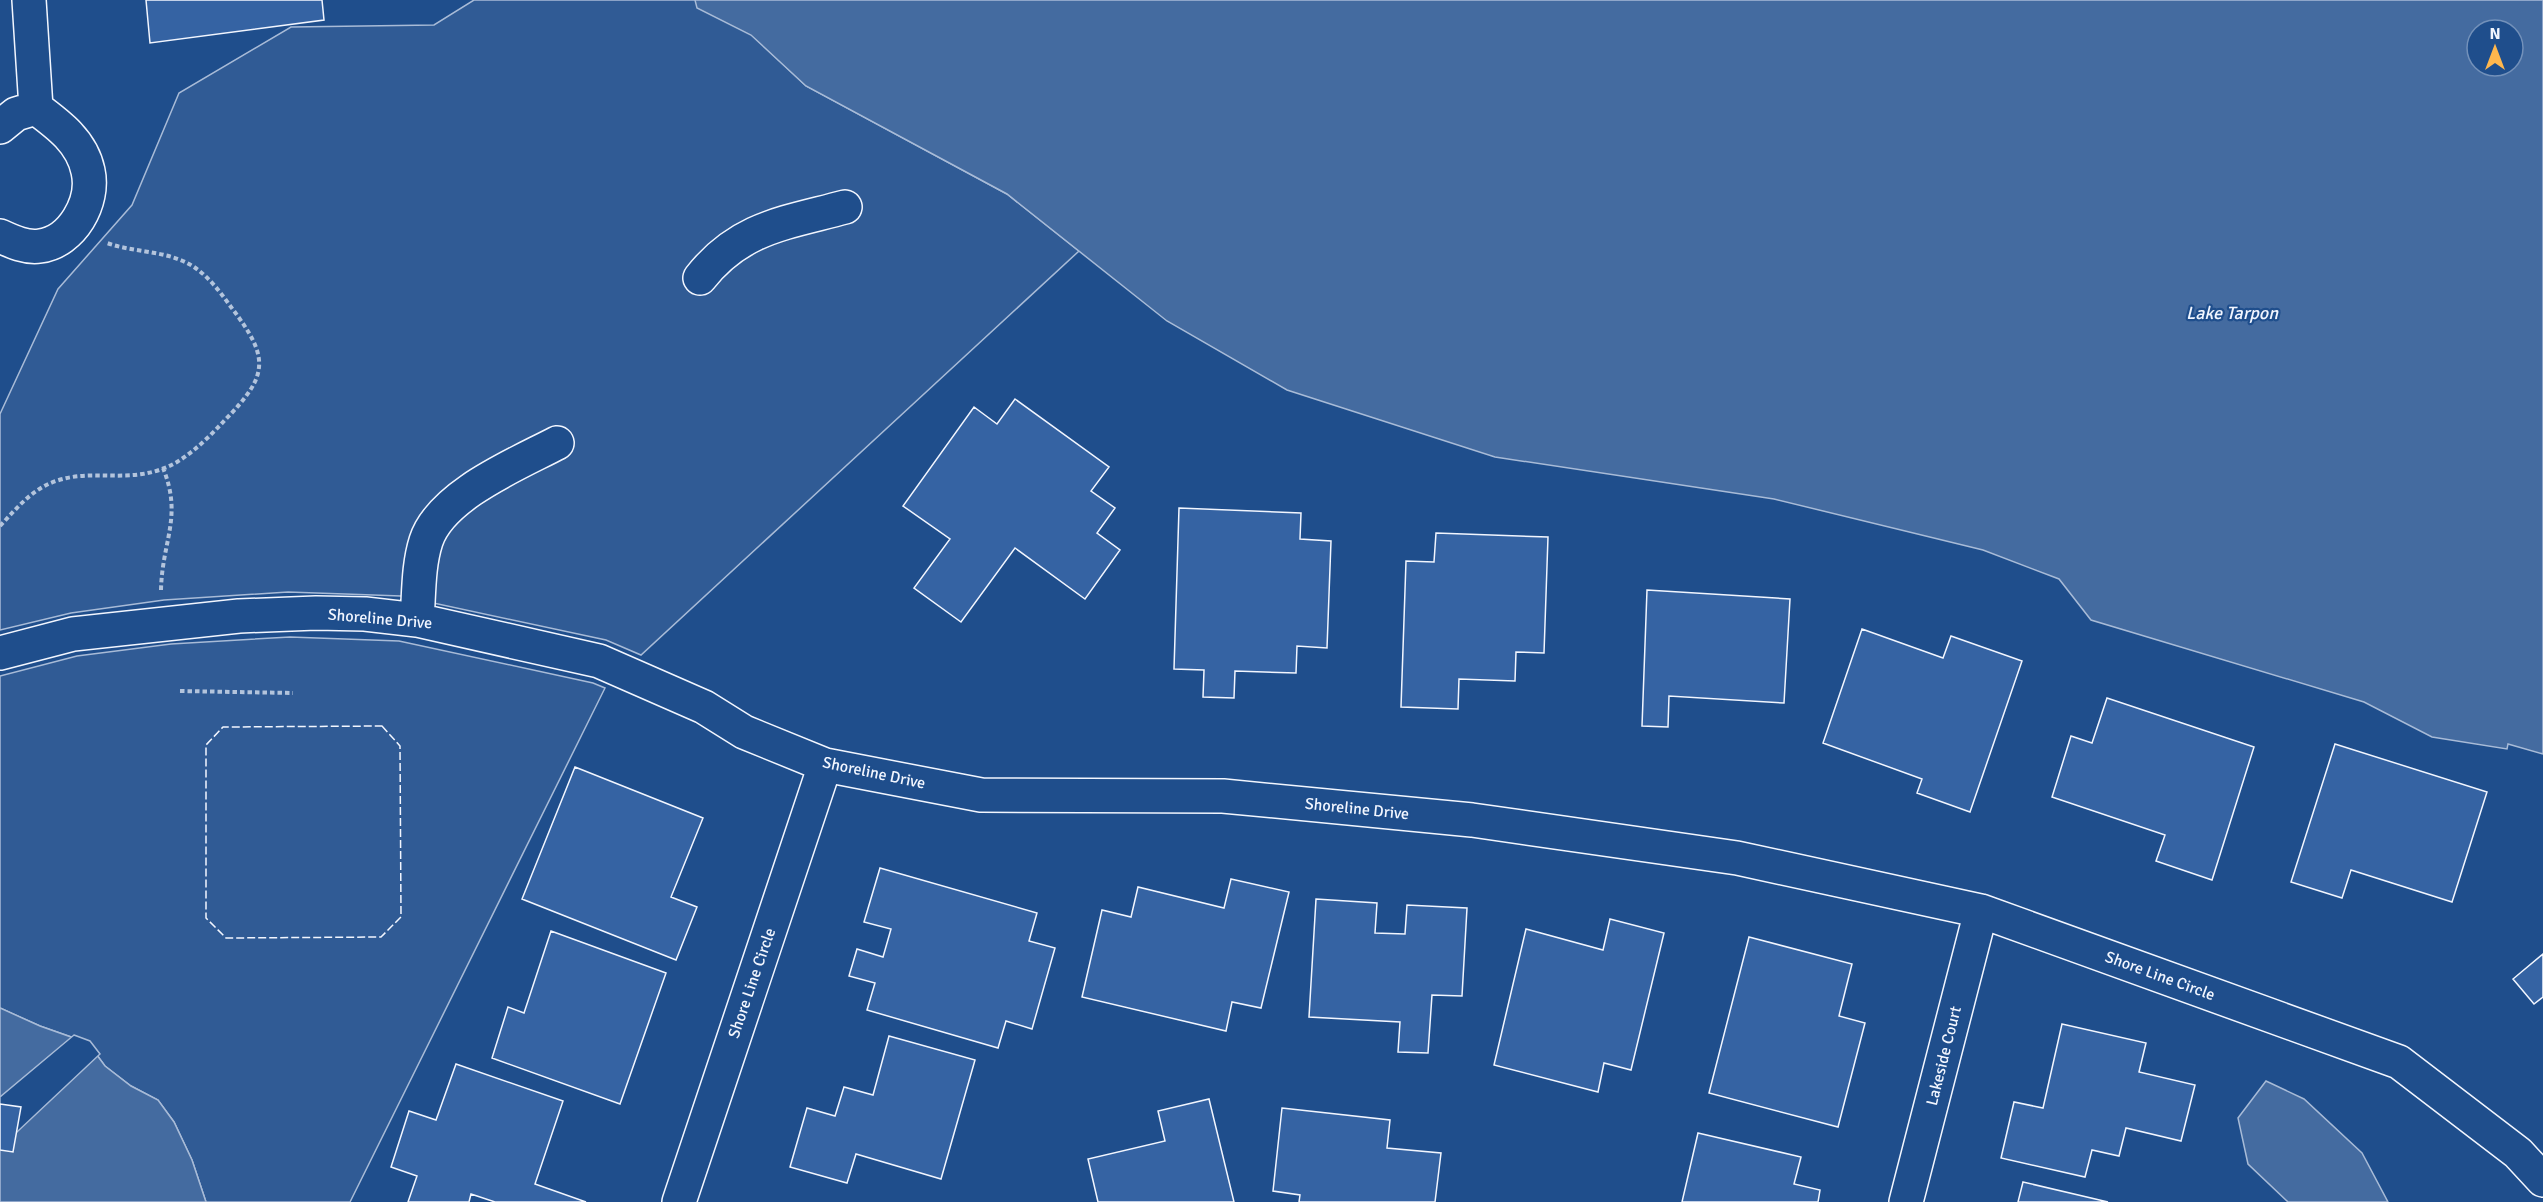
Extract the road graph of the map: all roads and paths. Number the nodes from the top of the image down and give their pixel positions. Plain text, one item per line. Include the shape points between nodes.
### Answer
1 (29, 0) edge
2 (36, 108) junction
3 (0, 127) edge
4 (846, 207) dead end
5 (74, 226) junction
6 (0, 236) edge
7 (700, 278) dead end
8 (557, 443) dead end
9 (164, 468) junction
10 (0, 526) edge
11 (162, 600) dead end
12 (417, 620) junction
13 (0, 652) edge
14 (180, 692) dead end
15 (293, 693) dead end
16 (825, 765) junction
17 (1737, 858) joint
18 (1981, 911) junction
19 (2543, 1180) edge
20 (679, 1202) edge
21 (1906, 1202) edge

1 - 2 street
2 - 3 street via 16,114
2 - 5 street via 76,143 88,171 86,203
4 - 7 street via 736,242
5 - 6 street via 63,237 41,246 16,244
5 - 9 path via 101,241 168,255 194,267 219,291 255,343 259,368 256,384 247,398 210,435
8 - 12 street via 470,491 440,518 426,539 422,555
9 - 10 path via 139,476 58,480 31,494
9 - 11 path via 173,513 164,554
12 - 13 street, Shoreline Drive via 316,613 239,616 73,634
12 - 16 street, Shoreline Drive via 599,661 704,707 744,732
14 - 15 path
16 - 17 street, Shoreline Drive via 981,795 1223,796 1472,820
16 - 20 street, Shore Line Circle
17 - 18 street, Shore Line Circle
18 - 19 street, Shore Line Circle via 2399,1062 2518,1153
18 - 21 street, Lakeside Court

